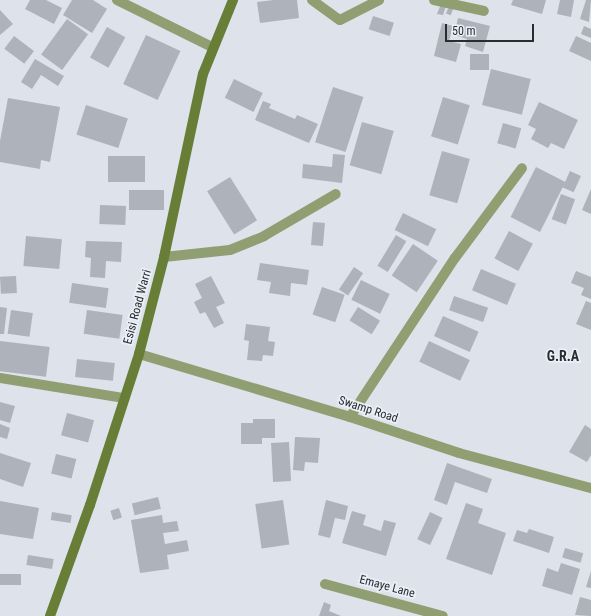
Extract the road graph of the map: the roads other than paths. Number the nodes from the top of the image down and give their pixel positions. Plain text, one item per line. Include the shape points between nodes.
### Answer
1 (117, 0) edge
2 (233, 0) edge
3 (312, 0) edge
4 (379, 0) edge
5 (434, 0) edge
6 (484, 11) dead end
7 (212, 48) junction
8 (522, 168) dead end
9 (336, 194) dead end
10 (164, 257) junction
11 (138, 354) junction
12 (0, 378) edge
13 (124, 398) junction
14 (350, 417) junction
15 (591, 488) edge
16 (325, 584) dead end
17 (50, 616) edge
18 (443, 616) edge

1 - 7 street
2 - 7 street, Esisi Road Warri
3 - 4 street via 340,20
5 - 6 street
7 - 10 street, Esisi Road Warri via 196,103
8 - 14 street via 455,258
9 - 10 street via 264,236 230,250
10 - 11 street, Esisi Road Warri
11 - 13 street, Esisi Road Warri
11 - 14 street, Swamp Road
12 - 13 street
13 - 17 street, Esisi Road Warri via 90,505
14 - 15 street, Swamp Road via 459,453
16 - 18 street, Emaye Lane

